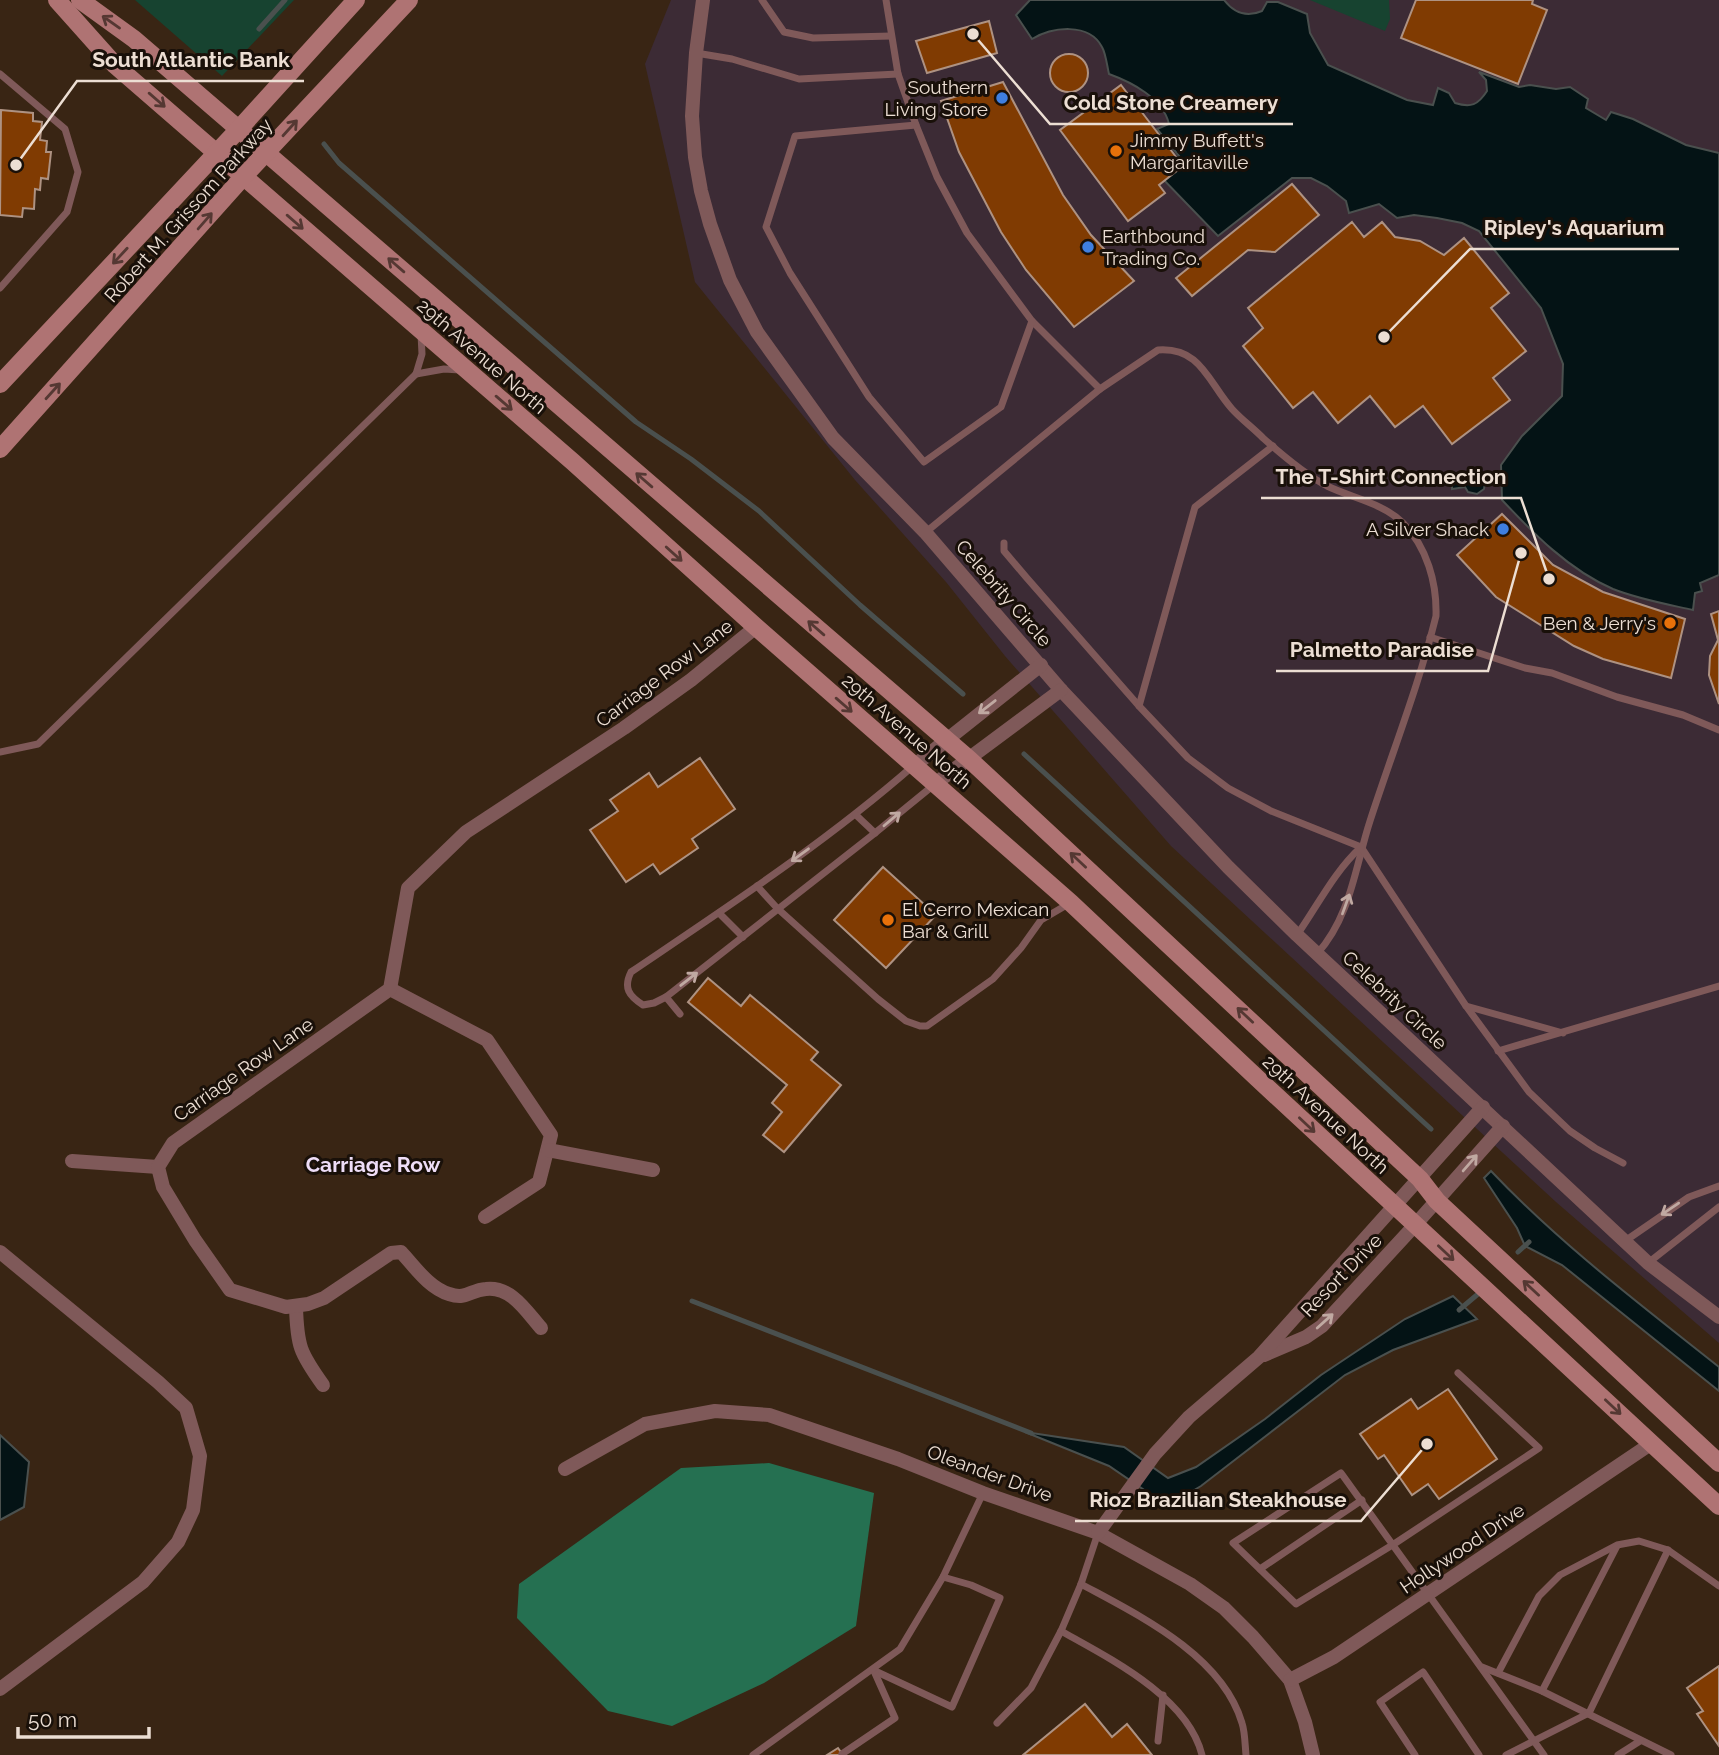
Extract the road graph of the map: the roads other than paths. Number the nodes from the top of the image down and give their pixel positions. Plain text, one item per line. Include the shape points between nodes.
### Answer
1 (57, 0) edge
2 (80, 0) edge
3 (356, 0) edge
4 (409, 0) edge
5 (703, 0) edge
6 (762, 0) edge
7 (886, 0) edge
8 (891, 36) junction
9 (696, 53) junction
10 (0, 74) edge
11 (898, 74) junction
12 (916, 125) junction
13 (239, 129) junction
14 (216, 152) junction
15 (267, 154) junction
16 (243, 177) junction
17 (0, 288) edge
18 (1032, 321) junction
19 (421, 331) junction
20 (466, 370) junction
21 (416, 374) junction
22 (0, 384) edge
23 (1100, 389) junction
24 (1273, 446) junction
25 (0, 449) edge
26 (925, 532) junction
27 (1004, 543) dead end
28 (756, 627) junction
29 (1430, 637) junction
30 (1041, 665) junction
31 (1061, 690) junction
32 (1139, 706) junction
33 (1719, 730) edge
34 (947, 740) junction
35 (0, 752) edge
36 (969, 759) junction
37 (914, 766) junction
38 (936, 783) junction
39 (856, 815) junction
40 (875, 833) junction
41 (1361, 847) junction
42 (757, 886) junction
43 (1071, 903) junction
44 (777, 908) junction
45 (719, 912) junction
46 (1297, 935) junction
47 (743, 937) junction
48 (1317, 954) junction
49 (1719, 986) edge
50 (390, 989) junction
51 (666, 997) junction
52 (1466, 1006) junction
53 (680, 1014) dead end
54 (1564, 1033) junction
55 (1498, 1051) junction
56 (1483, 1107) junction
57 (1503, 1126) junction
58 (548, 1150) junction
59 (72, 1161) dead end
60 (1623, 1163) dead end
61 (158, 1167) junction
62 (653, 1170) dead end
63 (1420, 1179) junction
64 (1719, 1186) edge
65 (1437, 1201) junction
66 (1395, 1207) junction
67 (1719, 1207) edge
68 (485, 1217) dead end
69 (1415, 1225) junction
70 (1625, 1241) junction
71 (0, 1252) edge
72 (1648, 1263) junction
73 (296, 1306) junction
74 (1719, 1317) edge
75 (541, 1328) dead end
76 (1259, 1357) junction
77 (1458, 1373) dead end
78 (324, 1385) dead end
79 (1652, 1443) junction
80 (1719, 1463) edge
81 (565, 1469) dead end
82 (983, 1493) junction
83 (1362, 1500) junction
84 (1719, 1506) edge
85 (1098, 1533) junction
86 (1394, 1544) junction
87 (1617, 1545) junction
88 (1668, 1550) junction
89 (1260, 1569) junction
90 (943, 1577) junction
91 (1081, 1584) junction
92 (1719, 1586) edge
93 (1429, 1594) junction
94 (1060, 1631) junction
95 (1482, 1667) junction
96 (873, 1670) junction
97 (1497, 1673) junction
98 (1290, 1680) junction
99 (0, 1689) edge
100 (1542, 1691) junction
101 (1163, 1695) junction
102 (1589, 1713) junction
103 (998, 1723) dead end
104 (1158, 1741) dead end
105 (1640, 1741) junction
106 (1535, 1742) junction
107 (842, 1754) edge
108 (753, 1755) edge
109 (1202, 1755) edge
110 (1246, 1755) edge
111 (1313, 1755) edge
112 (1415, 1755) edge
113 (1479, 1755) edge
114 (1506, 1755) edge
115 (1544, 1755) edge
116 (1618, 1755) edge
117 (1671, 1755) edge

1 -> 14 main road, 29th Avenue North via 116,65
13 -> 2 main road, 29th Avenue North via 134,39
3 - 13 main road, Robert M. Grissom Parkway
15 -> 4 main road, Robert M. Grissom Parkway
5 - 9 street, Celebrity Circle
6 - 8 lane via 784,32 813,38
7 - 8 lane
8 - 11 lane
9 - 11 lane via 732,58 799,79
9 - 26 street, Celebrity Circle via 695,157 704,202 730,279 772,356 833,439
10 - 17 lane via 65,130 78,172 67,212
11 - 12 lane
12 - 18 lane via 967,233
12 - 18 lane via 795,135 766,227 790,273 869,397 924,462 1001,407
13 - 14 main road, Robert M. Grissom Parkway
13 - 15 main road, 29th Avenue North
14 - 16 main road, 29th Avenue North
14 -> 22 main road, Robert M. Grissom Parkway
15 - 16 main road, Robert M. Grissom Parkway
34 -> 15 main road, 29th Avenue North
16 -> 19 main road, 29th Avenue North
25 -> 16 main road, Robert M. Grissom Parkway
18 - 23 lane
19 - 20 main road, 29th Avenue North
19 - 21 lane via 422,354
20 - 21 lane
20 -> 28 main road, 29th Avenue North
21 - 35 lane via 38,744
23 - 24 lane via 1158,350 1187,353 1232,408
23 - 26 lane
24 - 29 lane via 1328,486 1389,512 1403,523 1420,545 1437,594
24 - 32 lane via 1195,507
26 - 30 street, Celebrity Circle
27 - 32 lane via 1004,551
28 -> 37 main road, 29th Avenue North
28 - 50 street, Carriage Row Lane via 624,728 466,832 408,888
29 - 33 lane
29 - 41 lane
30 - 31 street, Celebrity Circle
30 -> 34 street
31 - 36 street
31 - 46 street, Celebrity Circle
32 - 41 lane via 1188,758 1228,788 1271,811
34 - 36 main road, 29th Avenue North
34 - 37 street
36 - 38 street
63 -> 36 main road, 29th Avenue North
37 - 38 main road, 29th Avenue North
37 - 39 lane
40 -> 38 lane
38 - 43 main road, 29th Avenue North
39 - 40 lane
39 -> 42 lane
40 - 44 lane
41 - 46 lane via 1337,872
48 -> 41 lane via 1348,902
41 - 52 lane
42 - 44 lane
42 - 45 lane
43 - 44 lane via 1041,920 993,979 927,1026 906,1021 878,999
43 -> 66 main road, 29th Avenue North
44 - 47 lane
45 - 47 lane
45 - 51 lane via 631,972 626,982 633,998 643,1005
46 - 48 street, Celebrity Circle
51 -> 47 lane
48 - 56 street, Celebrity Circle
49 - 54 lane
50 - 58 street via 487,1040 551,1135
50 - 61 street, Carriage Row Lane via 173,1143
51 - 53 lane
52 - 54 lane
52 - 55 lane
54 - 55 lane
55 - 60 lane via 1529,1092 1570,1130
56 - 57 street, Celebrity Circle
56 - 63 street
65 -> 57 street
57 - 70 street, Celebrity Circle
58 - 62 street
58 - 68 street via 539,1182
59 - 61 street
61 - 73 street via 163,1187 230,1290
63 - 65 main road, 29th Avenue North
63 - 66 street, Resort Drive
64 -> 70 lane via 1689,1196
65 - 69 street, Resort Drive
80 -> 65 main road, 29th Avenue North
66 - 69 main road, 29th Avenue North
66 - 76 street, Resort Drive
67 - 72 lane
76 -> 69 street, Resort Drive via 1322,1326
69 -> 79 main road, 29th Avenue North
70 - 72 street, Celebrity Circle
71 - 99 street via 186,1408 200,1456 193,1510 178,1542 143,1581
72 - 74 street, Celebrity Circle
73 - 75 street via 324,1298 391,1253 401,1252 433,1287 465,1297 486,1289 510,1294
73 - 78 street via 302,1354
76 - 85 street, Resort Drive via 1189,1417 1155,1454
77 - 86 lane via 1539,1448
79 - 84 main road, 29th Avenue North
79 - 93 street, Hollywood Drive
81 - 82 street, Oleander Drive via 645,1424 715,1411 769,1415
82 - 85 street, Oleander Drive
82 - 90 lane
83 - 86 lane
83 - 89 lane
83 - 89 lane via 1341,1473 1233,1543
85 - 91 lane
85 - 98 street, Oleander Drive via 1224,1608
86 - 89 lane via 1296,1604
86 - 93 lane
87 - 88 lane via 1639,1541
87 - 97 lane via 1560,1575 1539,1596
87 - 100 lane
88 - 92 lane
88 - 102 lane
90 - 96 lane via 900,1649
90 - 96 lane via 1000,1598 952,1707
91 - 94 lane
91 - 110 lane via 1149,1620 1197,1658 1226,1689 1243,1723
93 - 95 lane
93 - 98 street, Hollywood Drive via 1334,1657
94 - 101 lane
94 - 103 lane via 1031,1688
95 - 97 lane
95 - 106 lane
96 - 107 lane via 895,1718
96 - 108 lane
97 - 100 lane
98 - 111 street, Oleander Drive
100 - 102 lane
101 - 104 lane
101 - 109 lane via 1192,1731
102 - 105 lane
102 - 106 lane
105 - 116 lane
105 - 117 lane
106 - 114 lane
106 - 115 lane
112 - 113 lane via 1380,1702 1423,1672

